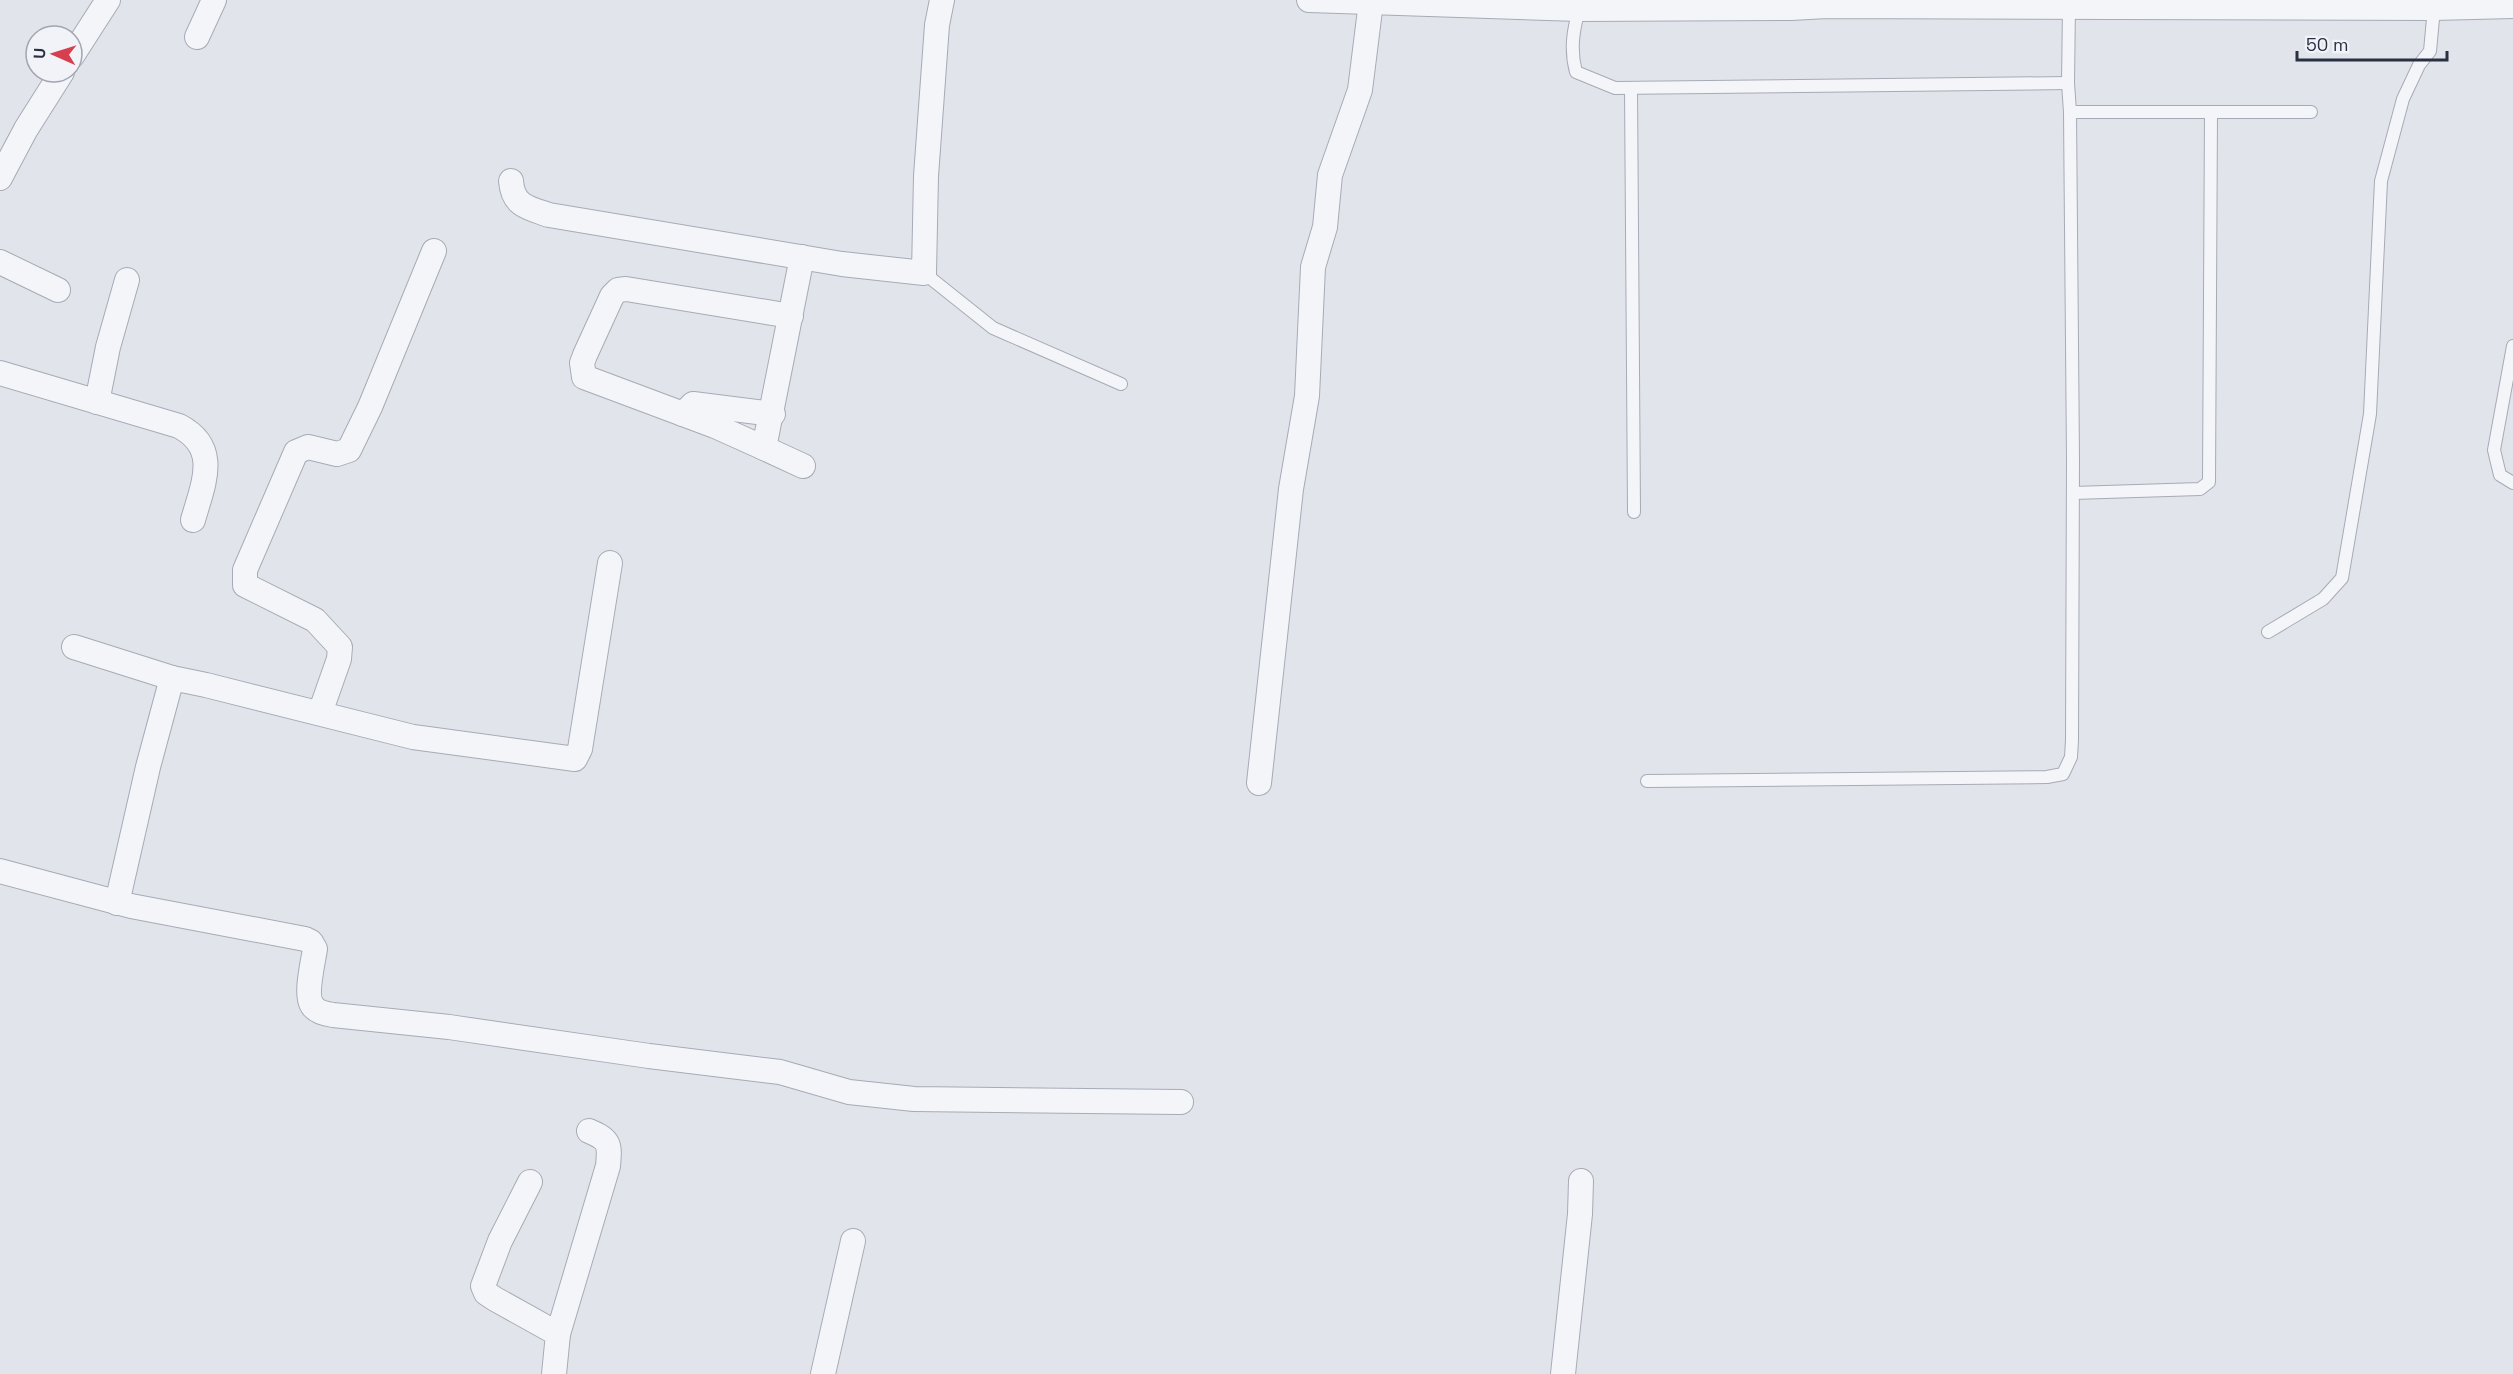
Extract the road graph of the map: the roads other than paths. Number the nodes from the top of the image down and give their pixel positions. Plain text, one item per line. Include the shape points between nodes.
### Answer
1 (108, 0) edge
2 (214, 0) edge
3 (942, 0) edge
4 (1309, 0) edge
5 (1416, 2) edge
6 (1371, 3) junction
7 (1827, 3) edge
8 (1654, 4) edge
9 (2433, 4) edge
10 (2069, 6) junction
11 (2513, 6) edge
12 (1579, 9) junction
13 (84, 37) edge
14 (197, 37) dead end
15 (2068, 83) junction
16 (54, 84) edge
17 (1630, 88) junction
18 (2070, 111) junction
19 (2211, 112) junction
20 (2311, 112) dead end
21 (0, 178) edge
22 (511, 181) dead end
23 (434, 251) dead end
24 (802, 257) junction
25 (0, 262) edge
26 (924, 273) junction
27 (127, 280) dead end
28 (58, 290) dead end
29 (791, 316) junction
30 (2513, 346) edge
31 (0, 373) edge
32 (1121, 384) dead end
33 (97, 402) junction
34 (682, 414) junction
35 (772, 414) junction
36 (764, 448) junction
37 (803, 466) dead end
38 (2513, 483) edge
39 (2073, 493) junction
40 (1634, 512) dead end
41 (193, 520) dead end
42 (610, 563) dead end
43 (2268, 632) dead end
44 (74, 646) dead end
45 (172, 678) junction
46 (320, 713) junction
47 (1647, 781) dead end
48 (1259, 783) dead end
49 (0, 870) edge
50 (117, 903) junction
51 (1181, 1102) dead end
52 (589, 1131) dead end
53 (1581, 1181) dead end
54 (530, 1182) dead end
55 (853, 1241) dead end
56 (558, 1334) junction
57 (554, 1374) edge
58 (823, 1374) edge
59 (1563, 1374) edge

1 - 13 street
2 - 14 street
3 - 26 street via 926,176
4 - 6 street
5 - 6 street
5 - 12 street
6 - 48 street via 1360,90 1330,175 1325,227 1313,267 1307,396 1291,489
7 - 8 street via 1791,8
7 - 10 street
8 - 12 street
9 - 10 street
9 - 11 street
9 - 43 lane via 2430,51 2403,99 2381,181 2370,414 2342,578 2323,599
10 - 15 lane
12 - 17 lane via 1571,57 1576,72 1615,88
15 - 17 lane
15 - 18 lane
16 - 21 street
17 - 40 lane
18 - 19 lane
18 - 39 lane
19 - 20 lane
19 - 39 lane via 2209,482 2200,489
22 - 24 street via 517,201 549,215
23 - 46 street via 370,407 348,450 337,454 308,447 296,452 244,570 245,585 315,620 340,647
24 - 26 street
24 - 29 street
25 - 28 street
26 - 32 lane via 993,328
27 - 33 street
29 - 34 street via 618,290 585,355 584,377
29 - 35 street
30 - 38 lane via 2494,450 2500,475
31 - 33 street
33 - 41 street via 192,433 203,447 206,461
34 - 35 street via 693,404
34 - 36 street
35 - 36 street
36 - 37 street
39 - 47 lane via 2072,740 2071,757 2063,774
42 - 46 street via 582,738 575,759 413,737
44 - 45 street
45 - 46 street
45 - 50 street
49 - 50 street
50 - 51 street via 311,942 315,949 311,1005 333,1016 449,1027 780,1072 849,1092 914,1099
52 - 56 street via 604,1138 609,1147 608,1166
53 - 59 street
54 - 56 street via 500,1241 483,1286 495,1299
55 - 58 street
56 - 57 street

